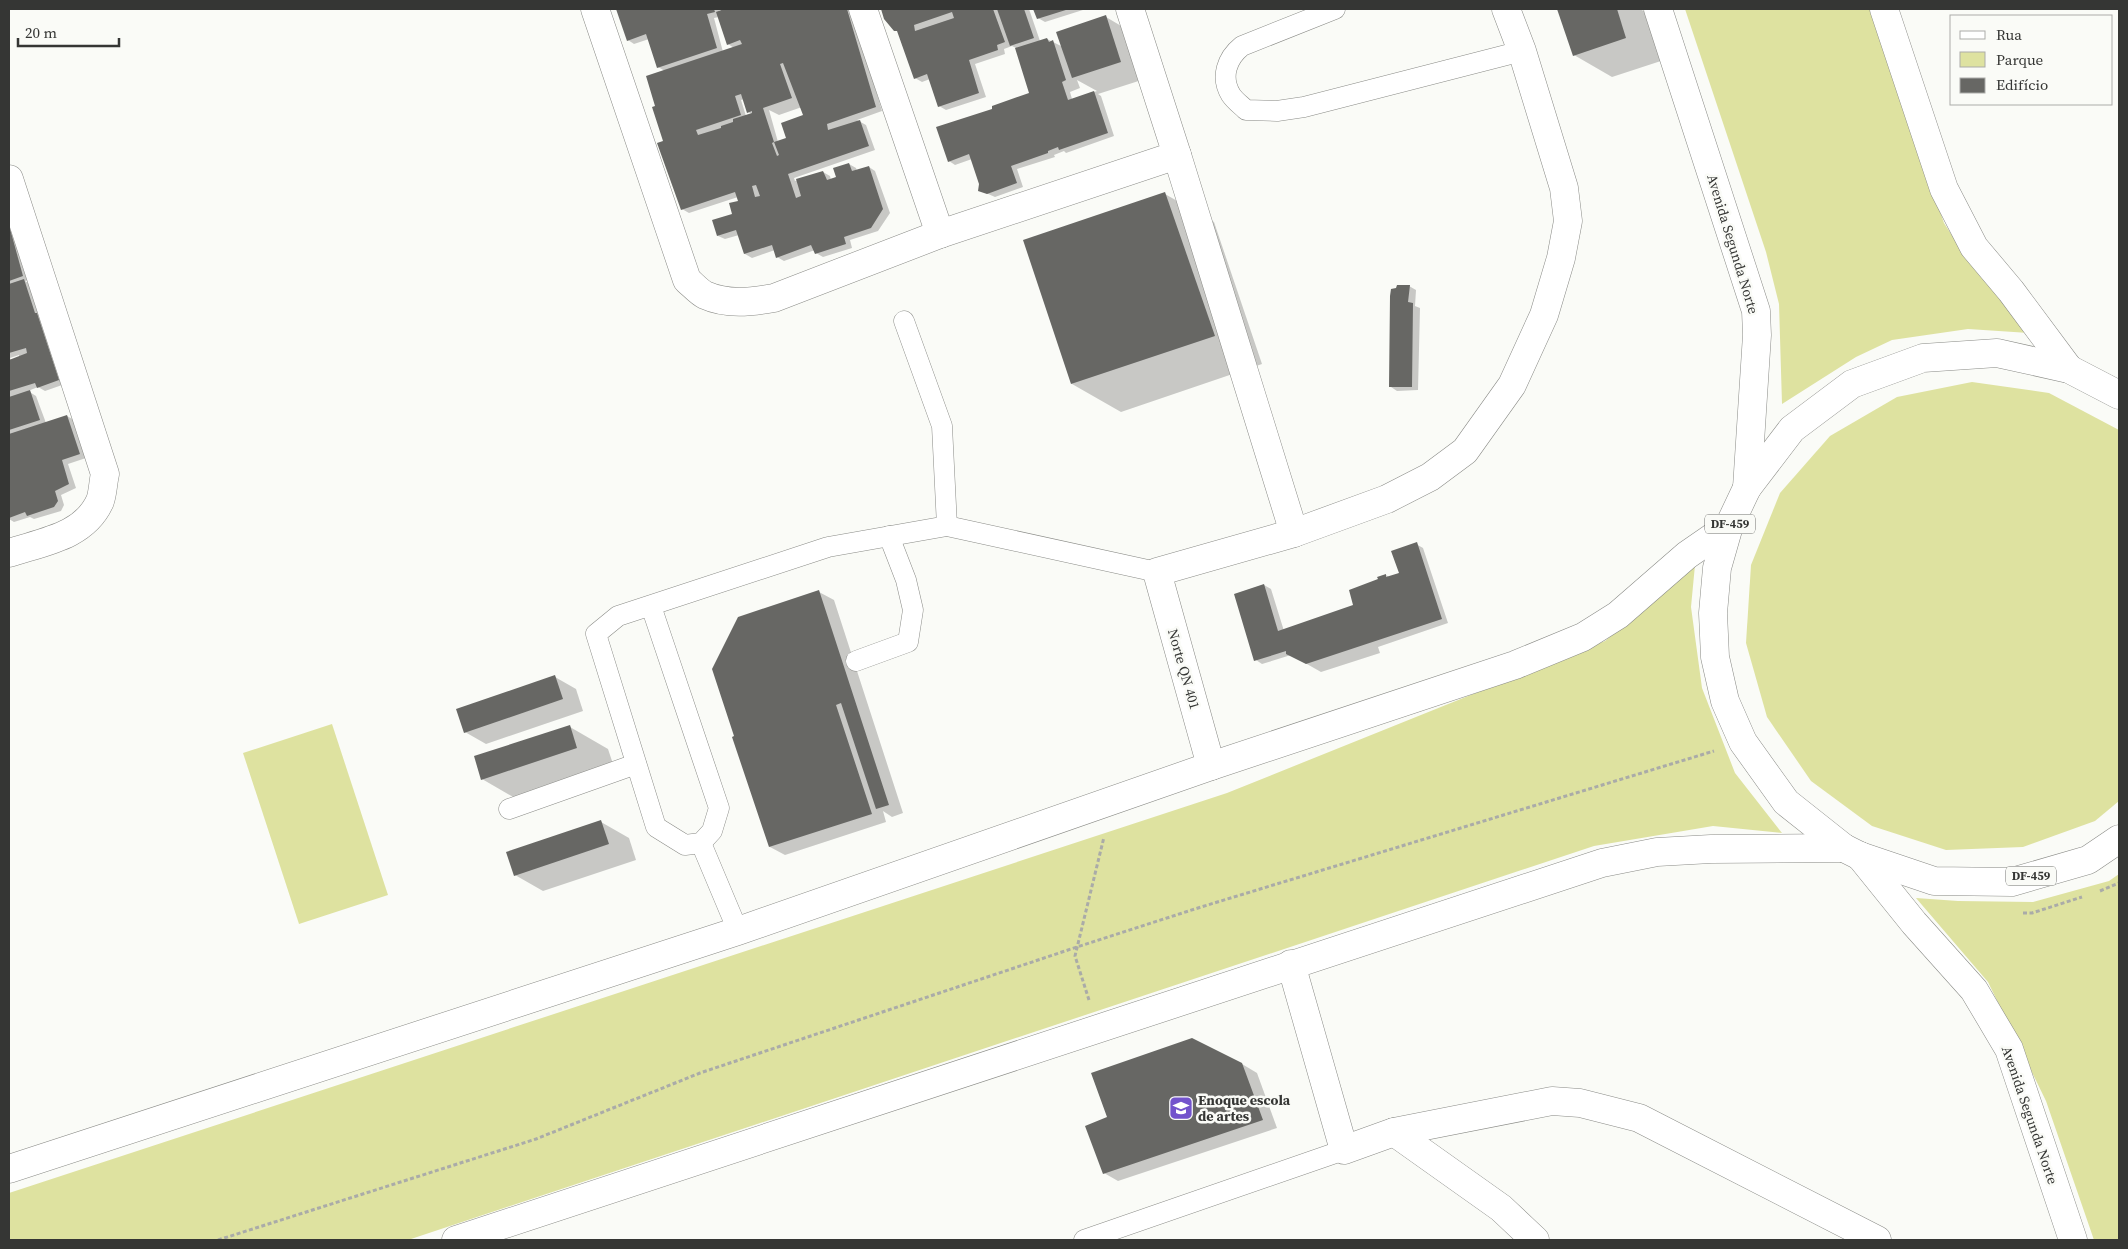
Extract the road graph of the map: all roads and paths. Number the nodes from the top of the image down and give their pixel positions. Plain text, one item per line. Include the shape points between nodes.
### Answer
1 (595, 9) edge
2 (863, 9) edge
3 (1130, 9) edge
4 (1335, 9) edge
5 (1506, 9) edge
6 (1658, 9) edge
7 (1884, 9) edge
8 (1522, 51) junction
9 (1177, 155) junction
10 (9, 179) edge
11 (940, 234) junction
12 (904, 321) dead end
13 (2070, 369) junction
14 (2119, 395) edge
15 (1747, 488) junction
16 (947, 526) junction
17 (1729, 526) junction
18 (1294, 533) junction
19 (889, 536) junction
20 (9, 553) edge
21 (1157, 572) junction
22 (651, 606) junction
23 (856, 661) dead end
24 (1743, 742) junction
25 (636, 764) junction
26 (1211, 766) junction
27 (1109, 802) junction
28 (509, 810) dead end
29 (2119, 839) edge
30 (701, 843) junction
31 (1852, 852) junction
32 (2119, 883) edge
33 (2094, 893) dead end
34 (2085, 896) dead end
35 (2014, 914) dead end
36 (738, 931) junction
37 (1077, 947) junction
38 (1291, 964) junction
39 (1098, 1028) junction
40 (1394, 1132) junction
41 (1344, 1150) junction
42 (9, 1169) edge
43 (218, 1240) edge
44 (456, 1240) edge
45 (1084, 1240) edge
46 (1535, 1240) edge
47 (1877, 1240) edge
48 (2073, 1240) edge

1 - 11 main road via 687,280 704,295 748,303 774,298
2 - 11 main road
3 - 9 main road
4 - 8 lane via 1242,46 1232,54 1225,72 1231,95 1246,110 1304,108
5 - 8 main road
6 - 15 main road, Avenida Segunda Norte via 1756,311
7 - 13 main road via 1944,189 1969,238
8 - 18 main road via 1564,188 1568,221 1544,315 1512,386 1465,451 1430,477 1387,499
9 - 11 main road
9 - 18 main road
10 - 20 main road via 105,474 100,500 90,518 73,532
12 - 16 lane via 942,426
13 - 14 main road, DF-459
13 - 15 main road, DF-459 via 1997,353 1923,358 1852,384 1792,429
15 - 17 main road, DF-459
16 - 19 lane
16 - 21 lane
17 - 24 main road, DF-459 via 1717,568 1713,613 1716,658 1725,701
17 - 26 main road via 1687,555 1618,615 1583,637 1515,665
18 - 21 main road
19 - 22 lane via 828,547
19 - 23 lane via 906,580 913,610 908,642
21 - 26 main road, Norte QN 401
22 - 25 lane via 618,616 596,634
22 - 30 lane via 719,808 712,831
24 - 31 main road, DF-459 via 1786,802
24 - 37 path
25 - 28 lane
25 - 30 lane via 656,827 685,845
26 - 27 main road
27 - 36 main road
27 - 37 path via 1109,820
29 - 31 main road, DF-459 via 2088,860 2012,882 1934,881
30 - 36 lane
31 - 38 main road via 1711,849 1657,852 1602,863
31 - 48 main road, Avenida Segunda Norte via 1974,990 2009,1049
32 - 33 path
34 - 35 path via 2032,913
36 - 42 main road
37 - 39 path via 1076,961
37 - 43 path via 700,1073 536,1139
38 - 39 main road
38 - 41 main road
39 - 44 main road
40 - 41 main road
40 - 46 main road via 1501,1208
40 - 47 main road via 1552,1101 1580,1103 1639,1118
41 - 45 lane

